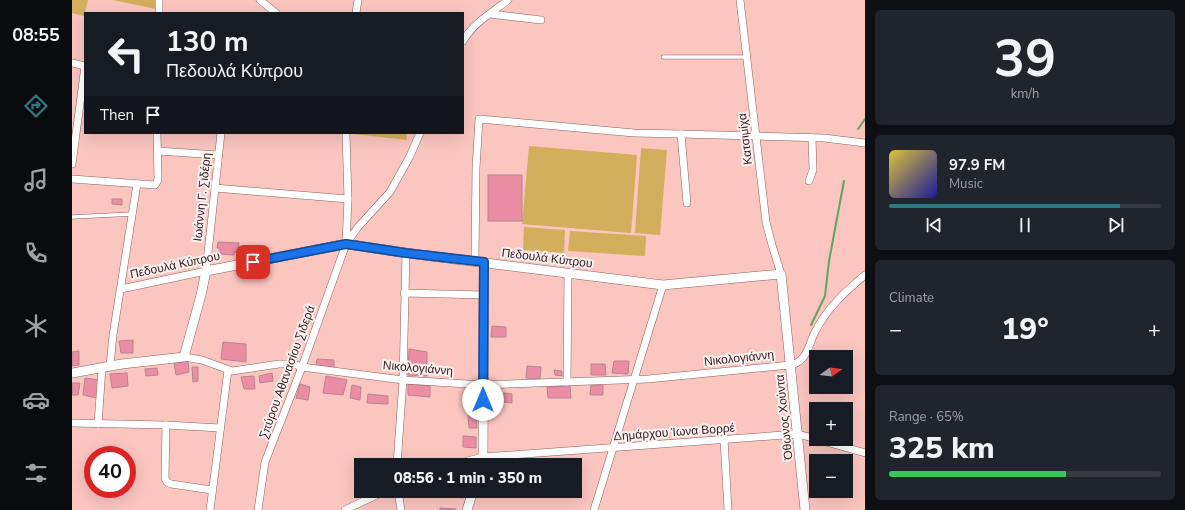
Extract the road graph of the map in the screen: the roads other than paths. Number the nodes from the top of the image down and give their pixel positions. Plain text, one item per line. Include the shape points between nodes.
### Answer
1 (159, 0) edge
2 (260, 0) edge
3 (358, 0) edge
4 (508, 0) edge
5 (740, 0) edge
6 (159, 12) edge
7 (275, 12) edge
8 (356, 12) edge
9 (490, 14) junction
10 (540, 20) dead end
11 (464, 40) edge
12 (663, 57) dead end
13 (746, 57) junction
14 (72, 63) edge
15 (84, 66) edge
16 (84, 74) edge
17 (157, 134) edge
18 (221, 134) edge
19 (346, 134) edge
20 (420, 134) edge
21 (681, 134) junction
22 (755, 136) junction
23 (812, 138) junction
24 (865, 143) edge
25 (158, 151) junction
26 (218, 155) junction
27 (72, 164) edge
28 (72, 179) edge
29 (809, 181) dead end
30 (137, 184) junction
31 (215, 188) junction
32 (348, 199) junction
33 (687, 203) dead end
34 (133, 214) junction
35 (72, 217) edge
36 (346, 244) junction
37 (406, 253) junction
38 (480, 262) junction
39 (206, 271) junction
40 (568, 273) junction
41 (781, 274) junction
42 (865, 275) edge
43 (663, 285) junction
44 (121, 289) junction
45 (404, 293) junction
46 (484, 295) junction
47 (184, 357) junction
48 (790, 365) junction
49 (106, 367) junction
50 (302, 367) junction
51 (228, 370) junction
52 (72, 374) edge
53 (403, 380) junction
54 (634, 380) junction
55 (567, 382) junction
56 (483, 385) junction
57 (72, 423) edge
58 (98, 424) junction
59 (166, 425) junction
60 (220, 428) junction
61 (798, 434) junction
62 (724, 439) junction
63 (614, 447) junction
64 (865, 452) edge
65 (397, 458) edge
66 (482, 458) edge
67 (510, 458) edge
68 (212, 490) junction
69 (370, 498) edge
70 (399, 498) edge
71 (471, 498) edge
72 (210, 510) edge
73 (258, 510) edge
74 (345, 510) edge
75 (401, 510) edge
76 (467, 510) edge
77 (594, 510) edge
78 (728, 510) edge
79 (805, 510) edge

1 - 6 street
2 - 7 street
3 - 8 street
4 - 9 street
5 - 13 street, Κατσιμίχα
9 - 10 street
9 - 11 street
12 - 13 lane
13 - 22 street, Κατσιμίχα
14 - 15 street
16 - 27 street
17 - 25 street
18 - 26 street, Ιωάννη Γ. Σιδέρη
19 - 32 street
20 - 36 street via 390,192
21 - 22 street
21 - 33 street
21 - 38 street via 634,133 479,119 476,168
22 - 23 street
22 - 41 street, Κατσιμίχα via 766,222
23 - 24 street
23 - 29 street via 813,170
25 - 26 street
25 - 30 street via 158,183 153,186
26 - 31 street, Ιωάννη Γ. Σιδέρη
28 - 30 street
30 - 34 street
31 - 32 street
31 - 39 street, Ιωάννη Γ. Σιδέρη
32 - 36 street
34 - 35 lane
34 - 44 street
36 - 37 street, Πεδουλά Κύπρου
36 - 39 street, Πεδουλά Κύπρου
36 - 50 street, Σπύρου Αθανασίου Σιδερά
37 - 38 street, Πεδουλά Κύπρου
37 - 45 street
38 - 40 street, Πεδουλά Κύπρου
38 - 46 street
39 - 44 street, Πεδουλά Κύπρου
39 - 47 street, Ιωάννη Γ. Σιδέρη
40 - 43 street, Πεδουλά Κύπρου
40 - 55 street
41 - 43 street, Πεδουλά Κύπρου
41 - 48 street, Όθωνος Χούντα
42 - 48 street via 832,306 815,332 804,357 798,363
43 - 54 street
44 - 49 street
45 - 46 street
45 - 53 street
46 - 56 street
47 - 49 street, Νικολογιάννη
47 - 51 street, Νικολογιάννη via 202,360
48 - 54 street, Νικολογιάννη
48 - 61 street, Όθωνος Χούντα
49 - 52 street, Νικολογιάννη
49 - 58 street
50 - 51 street, Νικολογιάννη via 279,364
50 - 53 street, Νικολογιάννη
50 - 73 street, Σπύρου Αθανασίου Σιδερά via 265,462
51 - 60 street
53 - 56 street, Νικολογιάννη
53 - 65 street
54 - 55 street, Νικολογιάννη
54 - 63 street
55 - 56 street, Νικολογιάννη
56 - 66 street
57 - 58 street
58 - 59 street
59 - 60 street
59 - 68 street via 167,482
60 - 68 street
61 - 62 street, Δημάρχου Ίωνα Βορρέ
61 - 64 street, Δημάρχου Ίωνα Βορρέ
61 - 79 street, Όθωνος Χούντα
62 - 63 street, Δημάρχου Ίωνα Βορρέ
62 - 78 street
63 - 67 street, Δημάρχου Ίωνα Βορρέ
63 - 77 street
68 - 72 street
69 - 74 street
70 - 75 street
71 - 76 street

